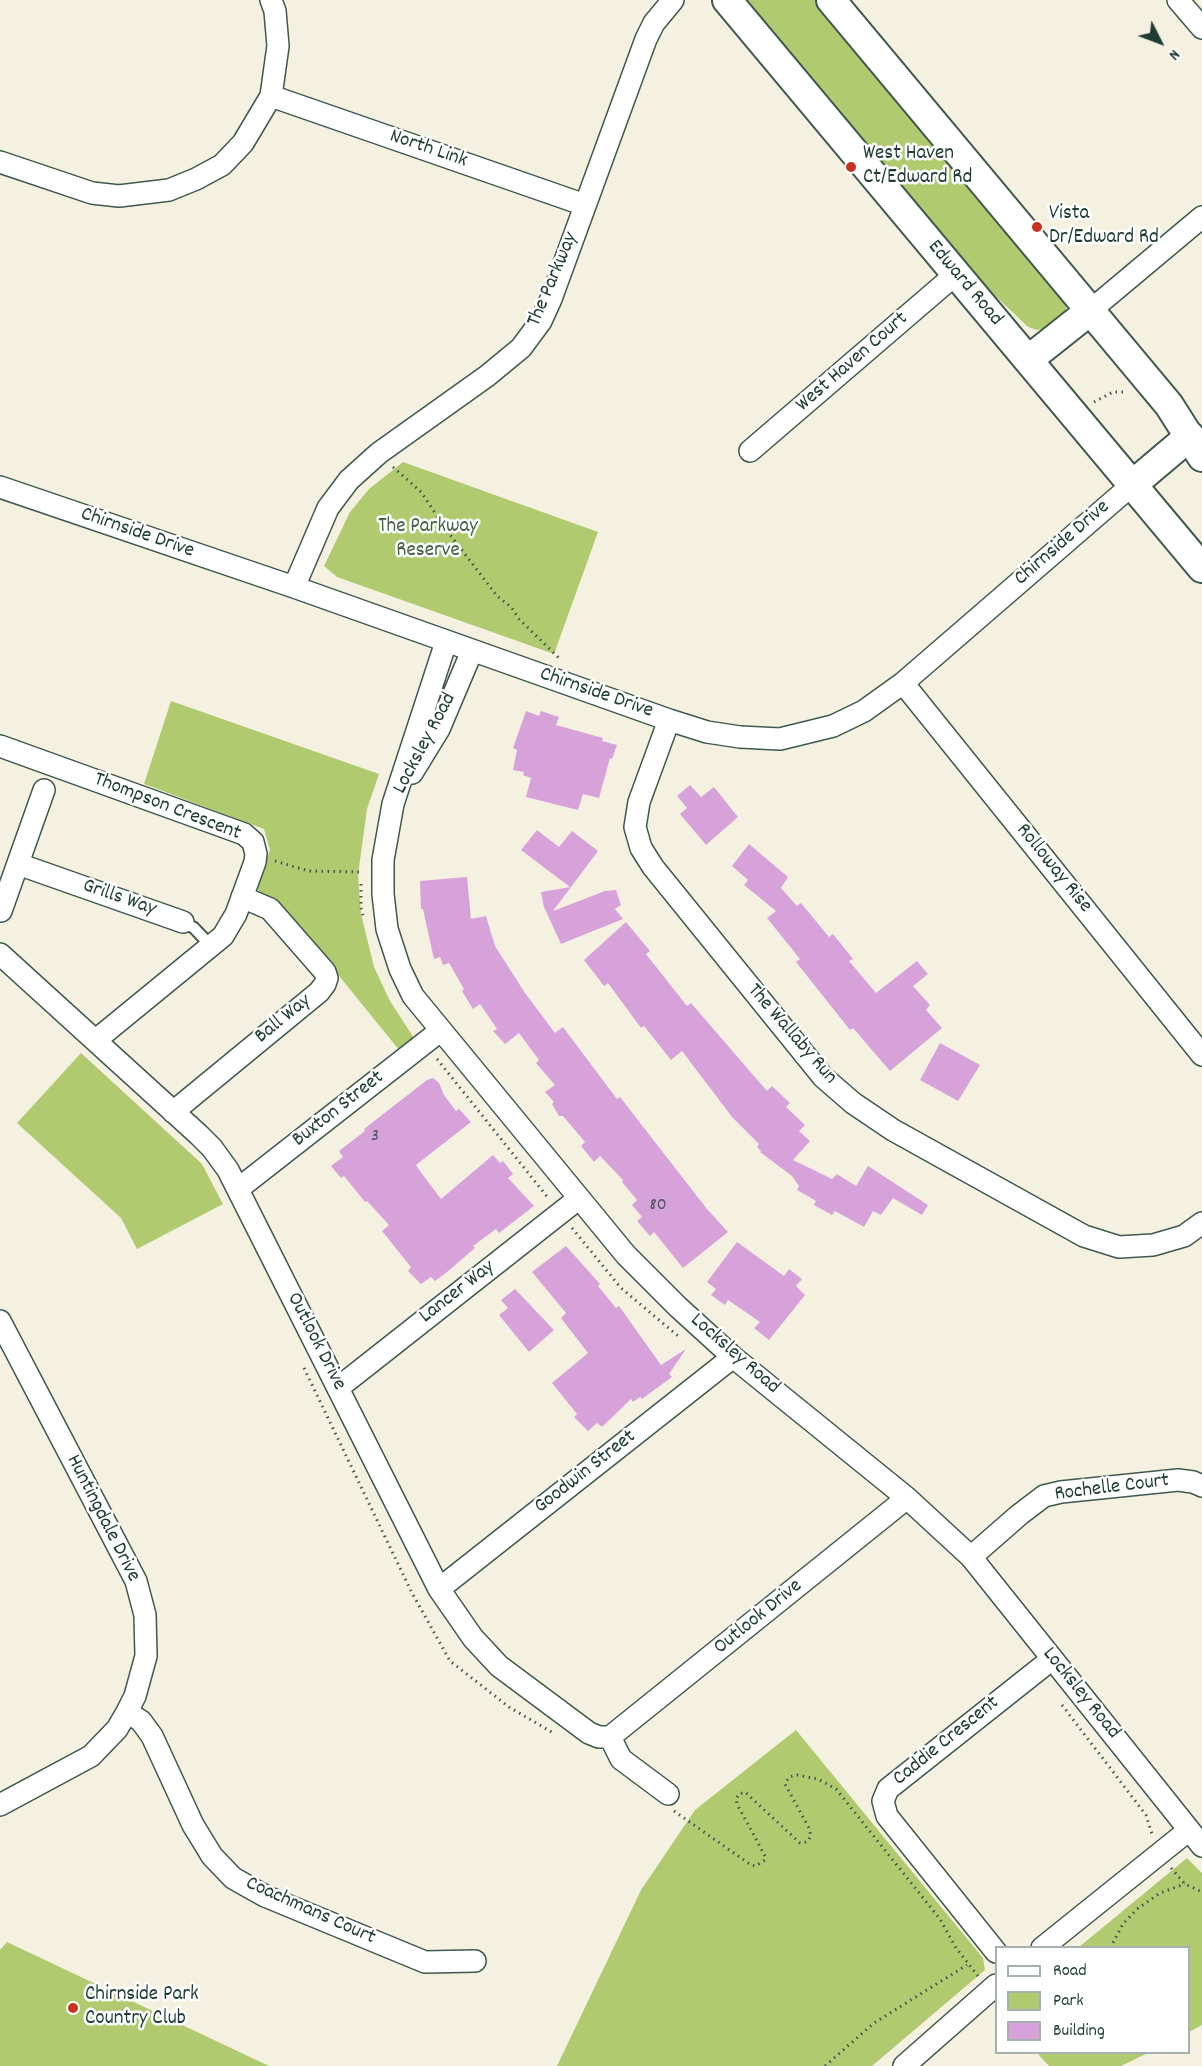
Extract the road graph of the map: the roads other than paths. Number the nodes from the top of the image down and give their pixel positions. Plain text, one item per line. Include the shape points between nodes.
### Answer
1 (271, 0) edge
2 (673, 0) edge
3 (727, 0) edge
4 (831, 0) edge
5 (1178, 0) edge
6 (1202, 28) edge
7 (271, 96) junction
8 (0, 162) edge
9 (585, 205) junction
10 (1202, 217) edge
11 (956, 274) junction
12 (1091, 310) junction
13 (1028, 360) junction
14 (1196, 446) edge
15 (750, 452) dead end
16 (1132, 485) junction
17 (0, 487) edge
18 (1202, 568) edge
19 (294, 587) junction
20 (446, 642) junction
21 (472, 651) junction
22 (903, 683) junction
23 (669, 720) junction
24 (0, 746) edge
25 (48, 777) junction
26 (393, 804) junction
27 (18, 864) junction
28 (242, 897) junction
29 (1, 912) edge
30 (183, 922) joint
31 (212, 947) junction
32 (0, 954) edge
33 (432, 1037) junction
34 (96, 1040) junction
35 (1202, 1055) edge
36 (173, 1113) junction
37 (238, 1189) junction
38 (578, 1199) junction
39 (1202, 1223) edge
40 (0, 1321) edge
41 (734, 1357) junction
42 (338, 1388) junction
43 (1202, 1486) edge
44 (907, 1498) junction
45 (971, 1557) junction
46 (439, 1589) junction
47 (1044, 1665) junction
48 (127, 1712) junction
49 (610, 1737) junction
50 (668, 1794) dead end
51 (0, 1805) edge
52 (1195, 1838) edge
53 (1043, 1946) edge
54 (995, 1951) edge
55 (476, 1961) dead end
56 (993, 1988) edge
57 (904, 2066) edge

1 - 7 street via 278,46
2 - 9 street, The Parkway via 646,39
3 - 11 main road, Edward Road
4 - 12 main road
5 - 6 street
7 - 8 street via 243,143 222,165 169,190 119,196 92,193
7 - 9 street, North Link
9 - 19 street, The Parkway via 551,299 521,348 379,453 349,480 328,508
10 - 12 street
11 - 13 main road, Edward Road
11 - 15 street, West Haven Court
12 - 13 main road
12 - 14 main road via 1169,405
13 - 16 main road, Edward Road
14 - 16 main road
16 - 18 main road, Edward Road
16 - 22 street, Chirnside Drive
17 - 19 street, Chirnside Drive
19 - 20 street, Chirnside Drive
20 - 21 street, Chirnside Drive
20 - 26 street, Locksley Road
21 - 23 street, Chirnside Drive
21 - 26 street, Locksley Road via 439,729
22 - 23 street, Chirnside Drive via 864,711 833,726 780,739 718,734
22 - 35 street, Rolloway Rise
23 - 39 street, The Wallaby Run via 639,802 635,827 640,848 823,1077 894,1130 1084,1236 1119,1247 1153,1245 1184,1236
24 - 25 street, Thompson Crescent
25 - 27 street
25 - 28 street, Thompson Crescent via 244,834 253,842 256,854
26 - 33 street, Locksley Road via 383,860 387,928 400,969
27 - 29 street
27 - 30 street, Grills Way
28 - 31 street, Thompson Crescent via 230,926
28 - 36 street, Ball Way via 270,909 327,978 319,992
30 - 31 lane, Grills Way
31 - 34 street, Thompson Crescent
32 - 34 street, Outlook Drive
33 - 37 street, Buxton Street
33 - 38 street, Locksley Road
34 - 36 street, Outlook Drive
36 - 37 street, Outlook Drive via 216,1153
37 - 42 street, Outlook Drive
38 - 41 street, Locksley Road via 626,1255
38 - 42 street, Lancer Way
40 - 48 street, Huntingdale Drive via 136,1581 145,1615 146,1656
41 - 44 street, Locksley Road
41 - 46 street, Goodwin Street
42 - 46 street, Outlook Drive
43 - 45 street, Rochelle Court via 1178,1480 1044,1496
44 - 45 street, Locksley Road
44 - 49 street, Outlook Drive
45 - 47 street, Locksley Road
46 - 49 street, Outlook Drive via 473,1638 499,1666 589,1733
47 - 52 street, Locksley Road
47 - 54 street, Caddie Crescent via 895,1783 883,1801 887,1816
48 - 51 street, Huntingdale Drive via 117,1730 91,1756
48 - 55 street, Coachmans Court via 141,1721 152,1736 193,1825 212,1856 233,1878 265,1896 425,1962
49 - 50 street via 621,1759
52 - 53 street via 1160,1854
56 - 57 street

